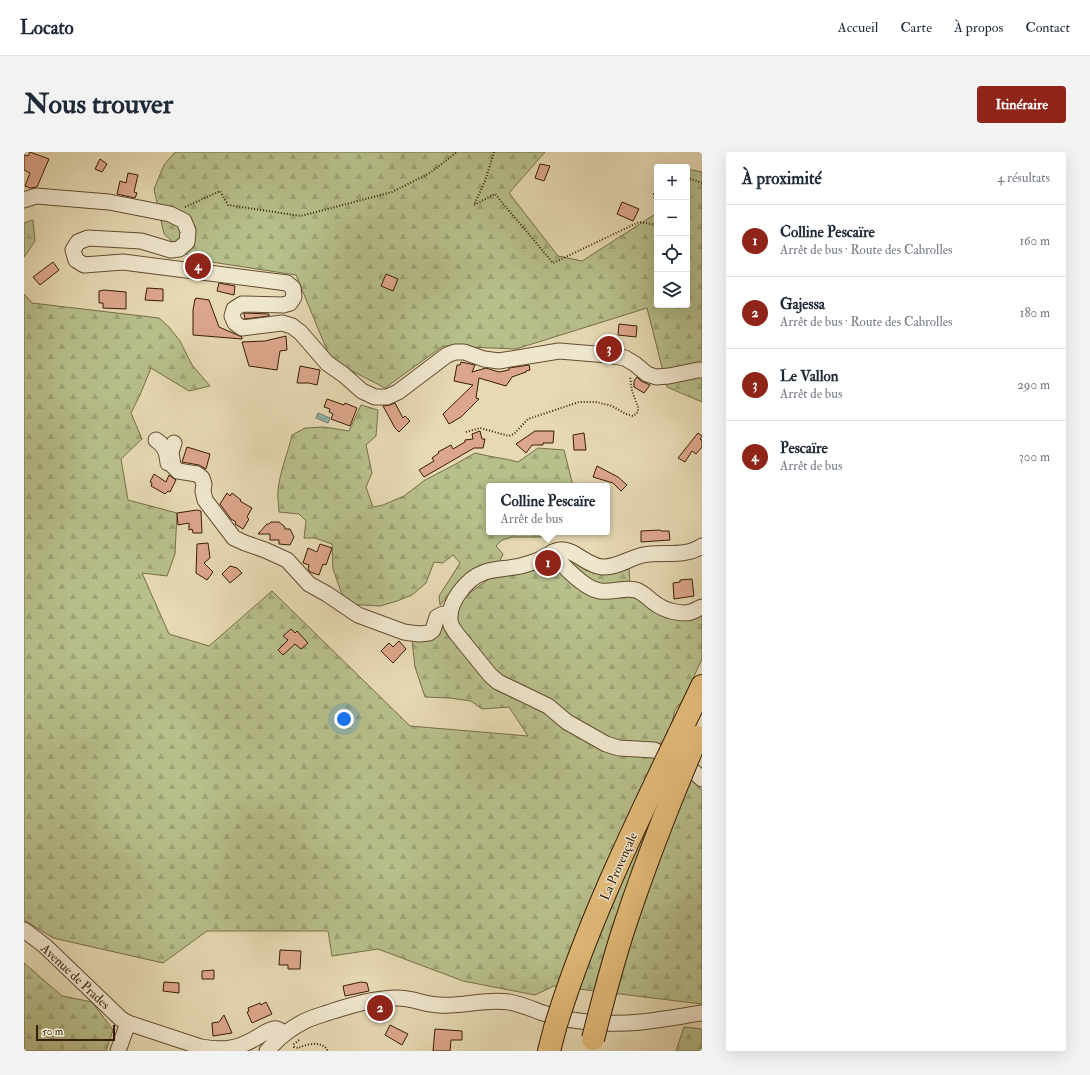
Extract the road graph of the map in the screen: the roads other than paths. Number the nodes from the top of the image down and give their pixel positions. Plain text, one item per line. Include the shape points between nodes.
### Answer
1 (24, 200) edge
2 (702, 370) edge
3 (156, 440) dead end
4 (174, 443) dead end
5 (173, 466) junction
6 (702, 546) edge
7 (553, 552) junction
8 (702, 607) edge
9 (450, 614) junction
10 (702, 686) edge
11 (693, 733) edge
12 (702, 779) edge
13 (24, 930) edge
14 (702, 1013) edge
15 (128, 1023) junction
16 (284, 1034) junction
17 (591, 1045) edge
18 (118, 1051) edge
19 (267, 1051) edge
20 (549, 1051) edge

1 - 2 street via 36,196 109,202 170,214 184,221 188,231 187,242 179,249 171,250 141,241 88,238 78,242 73,250 76,260 84,266 123,262 287,283 293,288 294,297 290,303 242,304 234,309 232,316 235,323 242,328 282,323 292,326 327,363 362,391 375,397 387,397 398,392 447,355 455,352 499,361 559,352 608,355 625,358 647,374 656,377
3 - 5 street via 166,450 168,465
4 - 5 street
5 - 9 street via 178,471 197,474 202,478 205,500 234,538 287,560 309,584 358,615 404,632 418,634 429,633 437,617
6 - 7 street via 684,554 654,553 602,567 592,565 569,551
7 - 8 street via 570,572 589,587 599,591 624,589 642,592 658,605 673,612 690,612
7 - 9 street via 524,565 485,572 474,577 452,604
9 - 12 street via 451,625 498,682 548,706 566,722 606,744 619,748 654,750 674,759
10 - 11 highway, La Provençale
11 - 17 highway, La Provençale, bridge via 625,922
11 - 20 highway, La Provençale, bridge via 625,849 576,966
13 - 15 street, Avenue de Prades via 45,946
14 - 16 street via 650,1021 603,1023 562,1018 507,1002 439,1005 410,998 397,998 349,1006 304,1022
15 - 16 street, Avenue de Prades via 213,1050 244,1045 272,1029 279,1029
15 - 18 street
16 - 19 street

